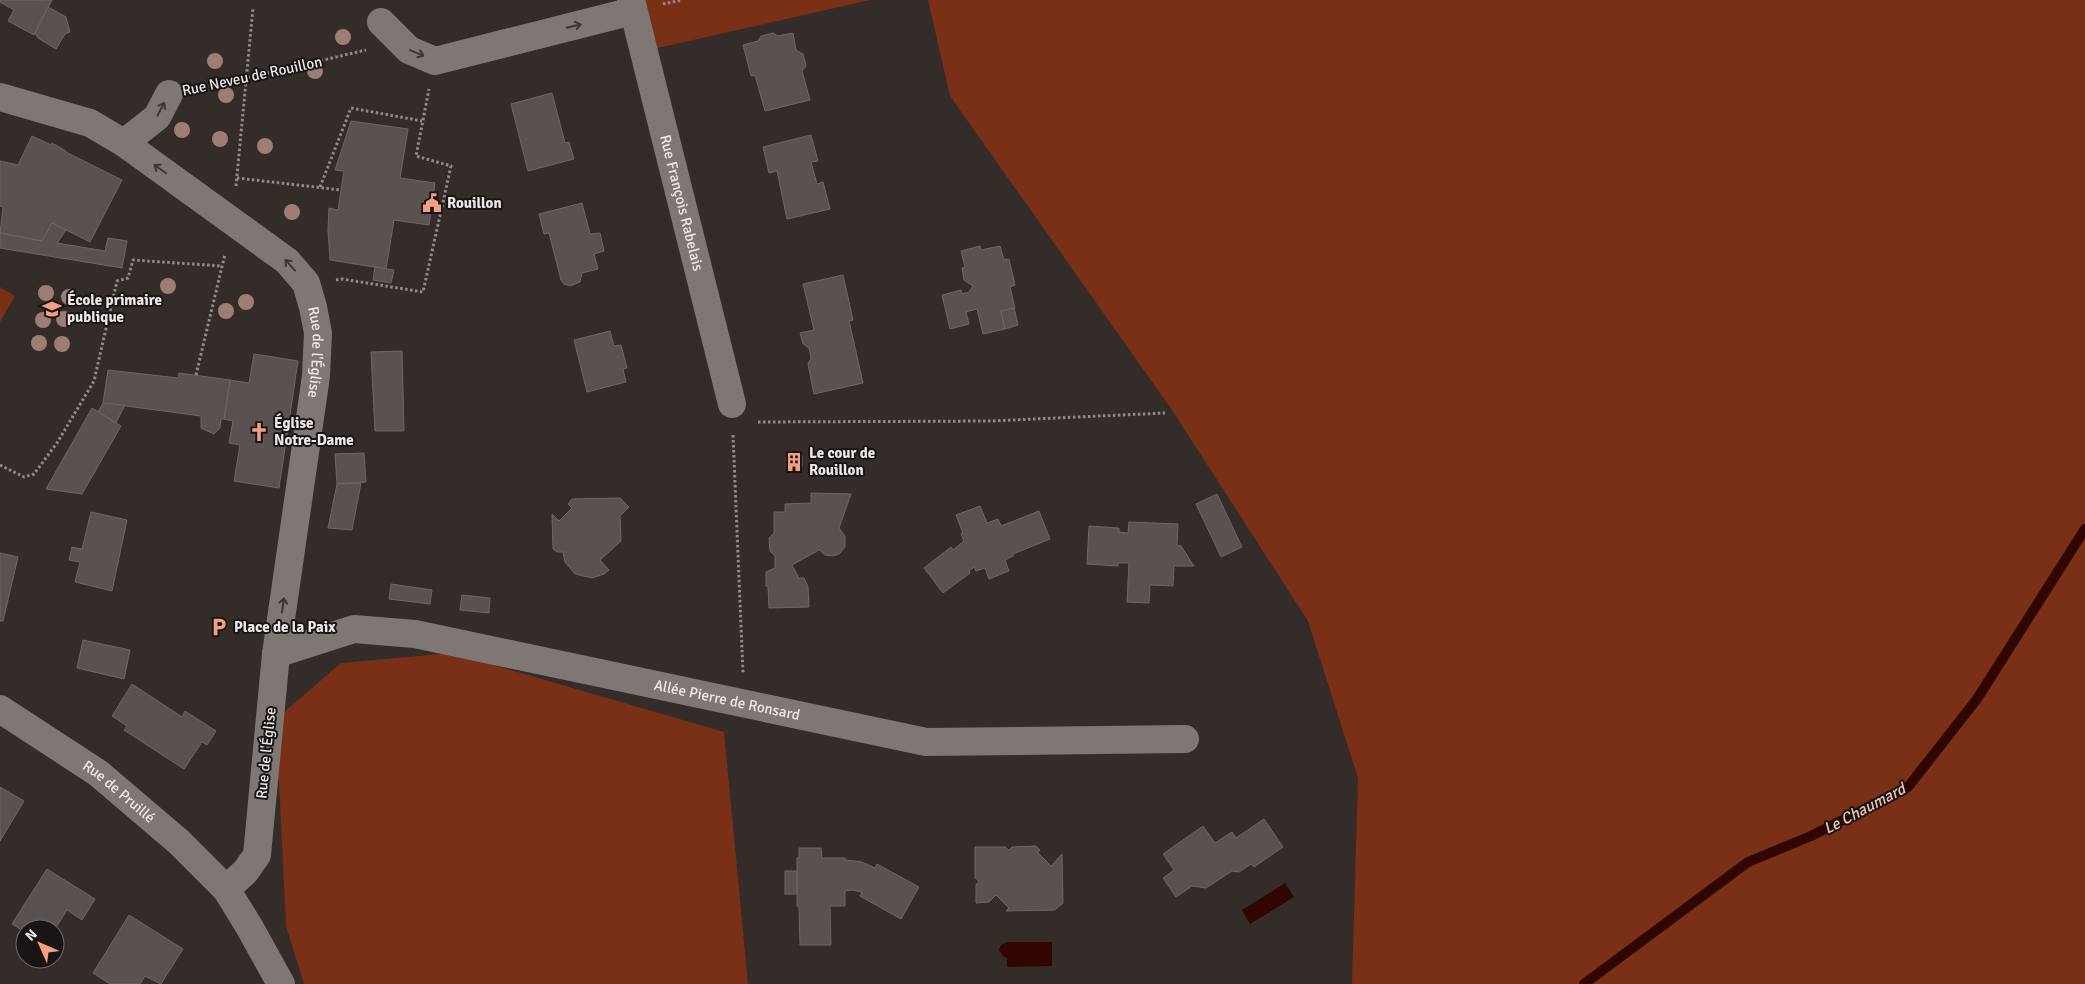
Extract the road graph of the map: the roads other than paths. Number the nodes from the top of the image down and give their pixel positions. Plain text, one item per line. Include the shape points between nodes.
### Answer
1 (632, 5) edge
2 (381, 22) dead end
3 (169, 94) road end
4 (0, 97) edge
5 (124, 143) junction
6 (732, 404) road end
7 (276, 654) junction
8 (0, 708) edge
9 (1186, 739) dead end
10 (226, 889) junction
11 (281, 984) edge

2 -> 1 street via 409,50 435,61
1 - 6 street, Rue François Rabelais
5 -> 3 street, Rue Neveu de Rouillon via 157,117
4 - 5 street, Rue de l'Église via 90,123
7 -> 5 street, Rue de l'Église via 316,376 318,333 306,284 287,261
7 - 9 street, Allée Pierre de Ronsard via 354,629 415,634 926,742
7 - 10 street, Rue de l'Église via 257,855 245,872
8 - 10 street, Rue de Pruillé via 98,772 179,842
10 - 11 street, Rue de Pruillé

